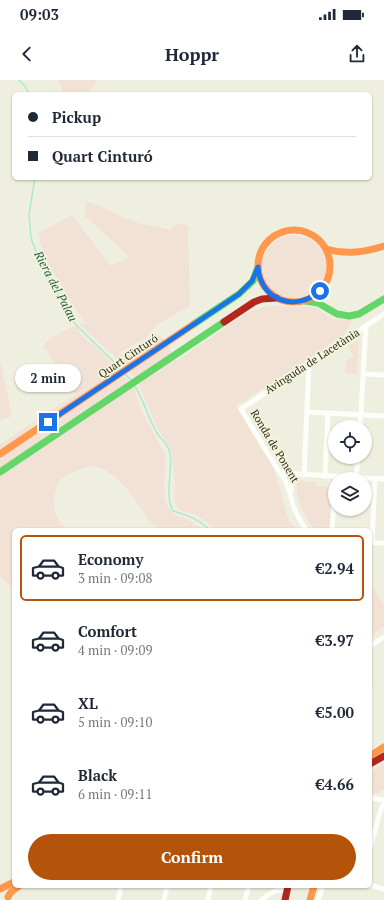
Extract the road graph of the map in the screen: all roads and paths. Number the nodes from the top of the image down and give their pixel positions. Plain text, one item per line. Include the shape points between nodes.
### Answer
1 (384, 246) edge
2 (326, 250) junction
3 (258, 267) junction
4 (276, 298) junction
5 (384, 299) edge
6 (305, 300) junction
7 (384, 314) edge
8 (366, 326) junction
9 (309, 363) junction
10 (364, 374) junction
11 (384, 375) edge
12 (241, 409) joint
13 (307, 412) junction
14 (328, 413) junction
15 (361, 415) junction
16 (384, 416) edge
17 (361, 420) edge
18 (0, 454) edge
19 (0, 472) edge
20 (281, 473) junction
21 (292, 474) junction
22 (304, 475) junction
23 (325, 476) junction
24 (328, 477) edge
25 (372, 478) edge
26 (375, 478) junction
27 (384, 479) edge
28 (290, 494) junction
29 (333, 516) edge
30 (305, 528) edge
31 (332, 528) edge
32 (372, 528) edge
33 (372, 543) edge
34 (384, 543) edge
35 (384, 637) edge
36 (372, 645) edge
37 (384, 747) edge
38 (372, 755) edge
39 (384, 756) edge
40 (372, 763) edge
41 (372, 798) edge
42 (384, 800) edge
43 (384, 804) edge
44 (372, 841) edge
45 (12, 883) edge
46 (372, 886) edge
47 (16, 888) edge
48 (121, 888) edge
49 (167, 888) edge
50 (211, 888) edge
51 (248, 888) edge
52 (287, 888) edge
53 (313, 888) edge
54 (322, 888) edge
55 (0, 889) edge
56 (384, 889) edge
57 (8, 898) edge
58 (118, 900) edge
59 (164, 900) edge
60 (208, 900) edge
61 (245, 900) edge
62 (261, 900) edge
63 (285, 900) edge
64 (310, 900) edge
65 (318, 900) edge

1 - 2 main road via 347,254
2 - 3 main road via 308,233 285,232 272,238 265,245 259,257
2 - 6 main road via 330,266 327,280 320,291
3 - 4 main road via 263,285
3 - 18 main road, Quart Cinturó via 252,281 239,294
4 - 6 main road via 289,302
4 - 19 main road via 254,302
5 - 6 main road via 359,314 349,316 337,314 318,303
7 - 8 street, Avinguda de Lacetània
8 - 9 street, Avinguda de Lacetània
8 - 10 street
9 - 12 street, Avinguda de Lacetània
9 - 13 street
10 - 11 street
10 - 15 street
12 - 20 street, Ronda de Ponent
13 - 14 street
13 - 22 street
14 - 15 street
14 - 23 street
15 - 16 street
15 - 17 street
20 - 21 street
20 - 28 street, Ronda de Ponent
21 - 22 street
21 - 28 street, Ronda de Ponent
22 - 23 street
23 - 24 street
25 - 26 street
26 - 27 street
26 - 32 street
28 - 30 street, Ronda de Ponent
29 - 31 street
33 - 34 street
35 - 36 street
37 - 38 main road
39 - 40 main road
41 - 42 street
43 - 44 street
45 - 55 main road
46 - 56 street
47 - 57 main road
48 - 58 street
49 - 59 street
50 - 60 street
51 - 61 street
52 - 62 street via 275,890
52 - 63 main road
53 - 64 main road
54 - 65 street
55 - 57 main road

